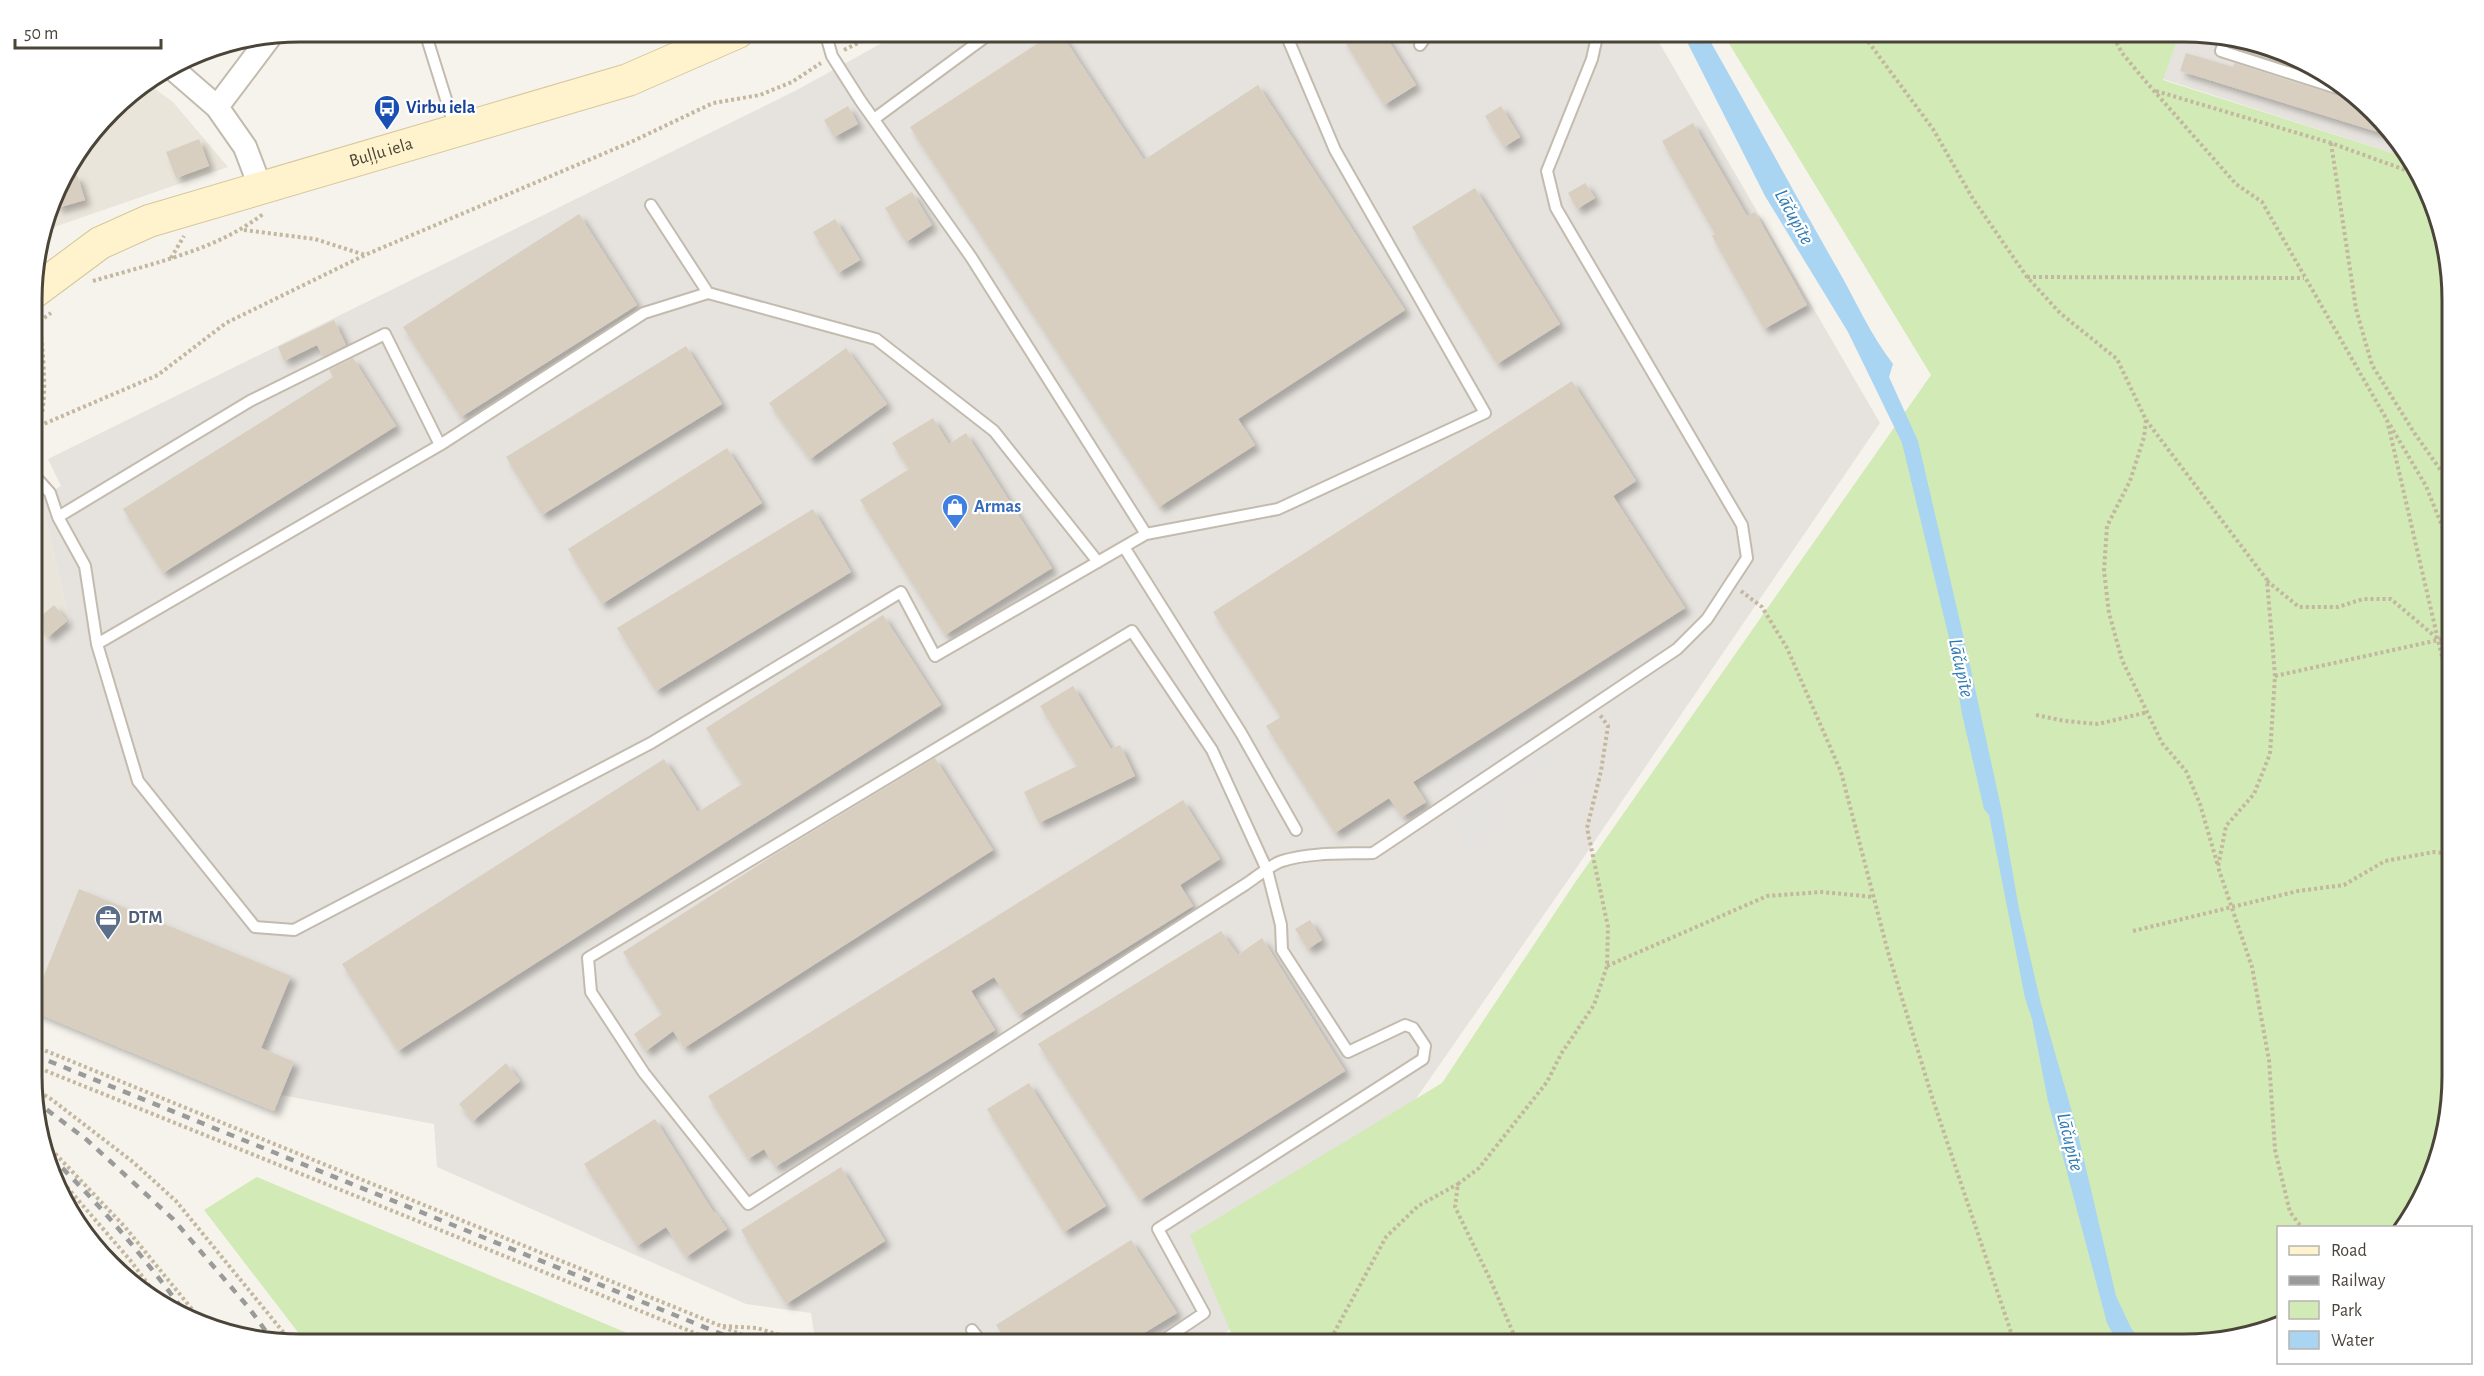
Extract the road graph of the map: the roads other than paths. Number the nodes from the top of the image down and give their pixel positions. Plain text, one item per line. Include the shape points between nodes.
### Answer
1 (428, 42) edge
2 (716, 42) edge
3 (828, 42) edge
4 (978, 42) edge
5 (1290, 42) edge
6 (1422, 42) edge
7 (1596, 42) edge
8 (263, 45) edge
9 (1420, 45) dead end
10 (2223, 45) edge
11 (178, 73) edge
12 (2323, 84) edge
13 (217, 107) junction
14 (874, 119) junction
15 (456, 132) junction
16 (266, 199) junction
17 (651, 205) dead end
18 (708, 293) junction
19 (45, 300) edge
20 (440, 445) junction
21 (42, 484) edge
22 (58, 517) junction
23 (1146, 534) junction
24 (1124, 547) junction
25 (1098, 562) junction
26 (97, 644) junction
27 (1296, 830) dead end
28 (1267, 870) junction
29 (972, 1330) dead end
30 (975, 1334) edge
31 (1173, 1334) edge

1 - 15 lane
2 - 15 street, Buļļu iela via 628,81
3 - 14 lane via 832,56
4 - 14 lane
5 - 23 lane via 1335,150 1485,413 1278,509
6 - 9 lane
7 - 28 lane via 1547,171 1556,208 1742,525 1747,558 1707,619 1677,649 1373,853 1281,861
8 - 13 street
10 - 12 lane via 2221,51
11 - 13 street
13 - 16 street via 244,147
14 - 23 lane via 971,257
15 - 16 street, Buļļu iela
16 - 19 street, Buļļu iela via 149,221 100,243
17 - 18 lane
18 - 20 lane via 644,313
18 - 25 lane via 876,339 994,431
20 - 22 lane via 385,334 250,401
20 - 26 lane
21 - 22 lane via 50,493
22 - 26 lane via 85,566
23 - 24 lane
24 - 25 lane
24 - 27 lane via 1241,733
25 - 26 lane via 935,656 901,592 651,743 294,930 255,927 138,781
28 - 28 lane via 748,1204 657,1092 591,992 588,958 1132,631 1212,750
28 - 31 lane via 1281,925 1282,950 1348,1052 1405,1025 1413,1028 1425,1046 1423,1059 1158,1229 1204,1313
29 - 30 lane

